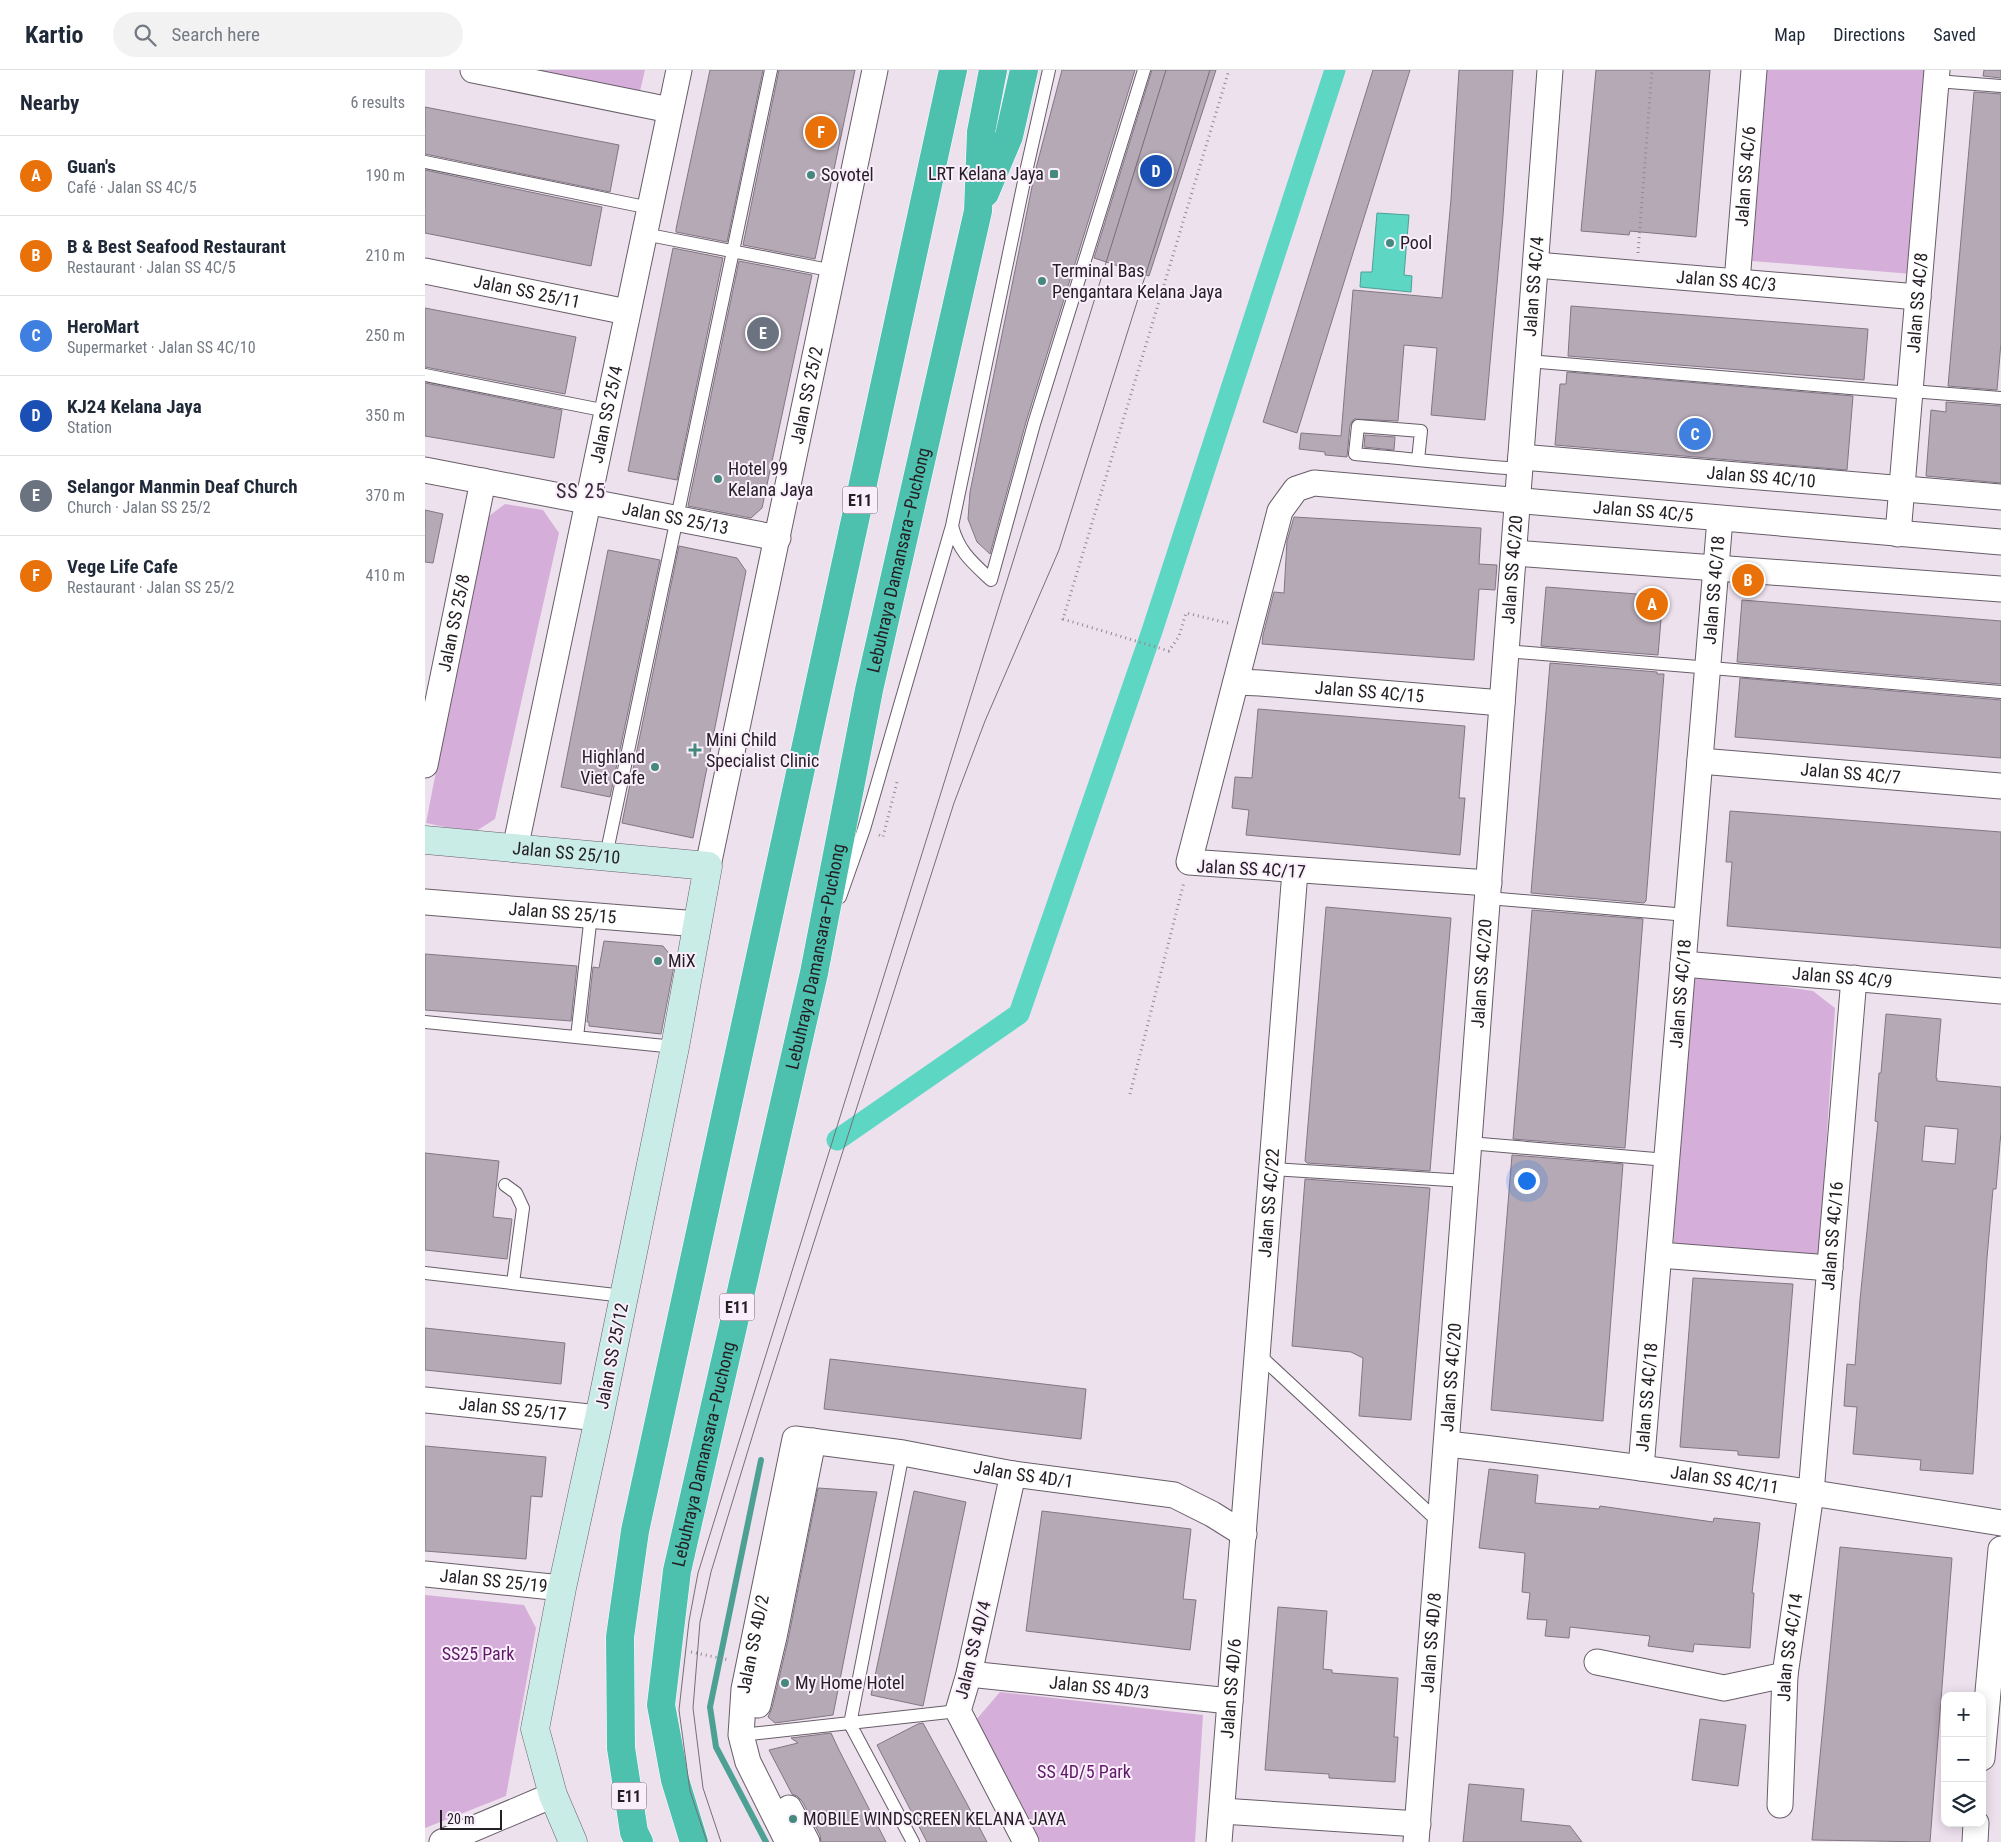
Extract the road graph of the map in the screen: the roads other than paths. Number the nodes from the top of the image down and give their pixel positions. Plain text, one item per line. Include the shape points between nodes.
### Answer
1 (473, 70) edge
2 (679, 70) edge
3 (771, 70) edge
4 (875, 70) edge
5 (953, 70) edge
6 (993, 70) edge
7 (1024, 70) edge
8 (1049, 70) edge
9 (1144, 70) edge
10 (1550, 70) edge
11 (1754, 70) edge
12 (1937, 75) edge
13 (2001, 86) edge
14 (670, 110) junction
15 (425, 162) edge
16 (650, 208) junction
17 (978, 211) junction
18 (644, 234) junction
19 (733, 251) junction
20 (1536, 265) junction
21 (425, 271) edge
22 (834, 271) junction
23 (1737, 282) junction
24 (1918, 297) junction
25 (627, 312) junction
26 (1528, 361) junction
27 (425, 375) edge
28 (1910, 392) junction
29 (2001, 398) edge
30 (607, 410) junction
31 (1419, 460) junction
32 (1521, 463) junction
33 (425, 470) edge
34 (483, 481) junction
35 (1902, 489) junction
36 (2001, 497) edge
37 (588, 502) junction
38 (1518, 502) junction
39 (677, 519) junction
40 (1720, 519) junction
41 (952, 526) junction
42 (1898, 534) junction
43 (778, 538) junction
44 (2001, 542) edge
45 (1514, 553) junction
46 (1716, 569) junction
47 (2001, 589) edge
48 (1506, 651) junction
49 (1708, 668) junction
50 (1236, 682) junction
51 (1260, 683) junction
52 (2001, 692) edge
53 (1502, 703) junction
54 (1228, 713) junction
55 (1700, 761) junction
56 (425, 765) edge
57 (2001, 786) edge
58 (425, 840) edge
59 (515, 849) junction
60 (606, 856) junction
61 (708, 866) junction
62 (1295, 871) junction
63 (1488, 891) junction
64 (425, 902) edge
65 (591, 915) junction
66 (1687, 915) junction
67 (698, 924) junction
68 (1683, 964) junction
69 (814, 972) junction
70 (1854, 978) junction
71 (2001, 990) edge
72 (425, 1022) edge
73 (577, 1037) junction
74 (675, 1047) junction
75 (1469, 1142) junction
76 (1667, 1160) junction
77 (1272, 1169) junction
78 (1466, 1181) junction
79 (505, 1185) dead end
80 (1659, 1255) junction
81 (1830, 1268) junction
82 (425, 1273) edge
83 (513, 1283) junction
84 (624, 1296) junction
85 (1258, 1354) junction
86 (425, 1400) edge
87 (599, 1418) junction
88 (804, 1440) joint
89 (1447, 1444) junction
90 (903, 1453) junction
91 (1641, 1468) junction
92 (1013, 1474) junction
93 (1811, 1493) junction
94 (2001, 1523) edge
95 (1441, 1524) junction
96 (1244, 1534) junction
97 (2001, 1549) edge
98 (425, 1574) edge
99 (562, 1588) junction
100 (1597, 1662) dead end
101 (969, 1674) junction
102 (1785, 1675) junction
103 (1231, 1701) junction
104 (958, 1711) junction
105 (850, 1724) junction
106 (748, 1734) junction
107 (1984, 1737) edge
108 (553, 1794) junction
109 (1780, 1805) dead end
110 (1222, 1811) junction
111 (1976, 1827) edge
112 (1417, 1833) edge
113 (442, 1842) edge
114 (573, 1842) edge
115 (639, 1842) edge
116 (694, 1842) edge
117 (788, 1842) edge
118 (807, 1842) edge
119 (913, 1842) edge
120 (1026, 1842) edge
121 (1219, 1842) edge
122 (1975, 1842) edge

1 - 14 street
2 - 14 street, Jalan SS 25/4
3 - 19 lane
4 - 22 street, Jalan SS 25/2
5 - 115 highway, E11 via 635,1531 621,1637 621,1739 634,1832
6 - 17 highway, Lebuhraya Damansara–Puchong / E11 via 981,132
7 - 17 highway via 1009,136
8 - 41 lane
9 - 41 lane via 1034,424 991,580 956,543
10 - 20 street, Jalan SS 4C/4
11 - 23 street, Jalan SS 4C/6
12 - 13 lane
12 - 24 street, Jalan SS 4C/8
14 - 16 street, Jalan SS 25/4
15 - 16 lane
16 - 18 street, Jalan SS 25/4
17 - 69 highway, Lebuhraya Damansara–Puchong / E11 via 869,690
18 - 19 lane
18 - 25 street, Jalan SS 25/4
19 - 22 lane
19 - 39 lane
20 - 23 street, Jalan SS 4C/3
20 - 26 street, Jalan SS 4C/4
21 - 25 street, Jalan SS 25/11
22 - 43 street, Jalan SS 25/2
23 - 24 street, Jalan SS 4C/3
24 - 28 street, Jalan SS 4C/8
25 - 30 street, Jalan SS 25/4
26 - 28 lane
26 - 32 street, Jalan SS 4C/4
27 - 30 lane
28 - 29 lane
28 - 35 street, Jalan SS 4C/8
30 - 37 street, Jalan SS 25/4
31 - 31 lane, Jalan SS 4C/10 via 1355,454 1358,426 1421,431
31 - 32 lane, Jalan SS 4C/10
32 - 35 street, Jalan SS 4C/10
32 - 38 street, Jalan SS 4C/4
33 - 34 street, Jalan SS 25/13
34 - 37 street, Jalan SS 25/13
34 - 56 street, Jalan SS 25/8
35 - 36 street, Jalan SS 4C/10
35 - 42 street, Jalan SS 4C/8
37 - 39 street, Jalan SS 25/13
37 - 59 street, Jalan SS 25/4
38 - 40 street, Jalan SS 4C/5
38 - 45 street, Jalan SS 4C/20
38 - 50 street, Jalan SS 4C/5 via 1314,483 1296,489 1280,511
39 - 43 street, Jalan SS 25/13
39 - 60 lane
40 - 42 street, Jalan SS 4C/5
40 - 46 street, Jalan SS 4C/18
41 - 69 lane via 864,829
42 - 44 street, Jalan SS 4C/5
43 - 61 street, Jalan SS 25/2
45 - 46 street
45 - 48 street, Jalan SS 4C/20
46 - 47 street
46 - 49 street, Jalan SS 4C/18
48 - 49 lane
48 - 53 street, Jalan SS 4C/20
49 - 52 lane
49 - 55 street, Jalan SS 4C/18
50 - 51 street, Jalan SS 4C/15
50 - 54 street
51 - 53 street, Jalan SS 4C/15
51 - 54 street
53 - 63 street, Jalan SS 4C/20
54 - 62 street, Jalan SS 4C/17 via 1189,862
55 - 57 street, Jalan SS 4C/7
55 - 66 street, Jalan SS 4C/18
58 - 59 street, Jalan SS 25/10
59 - 60 street, Jalan SS 25/10
60 - 61 street, Jalan SS 25/10
61 - 67 street, Jalan SS 25/12
62 - 63 street, Jalan SS 4C/17
62 - 77 street, Jalan SS 4C/22
63 - 66 lane
63 - 75 street, Jalan SS 4C/20
64 - 65 street, Jalan SS 25/15
65 - 67 street, Jalan SS 25/15
65 - 73 lane
66 - 68 street, Jalan SS 4C/18
67 - 74 street, Jalan SS 25/12
68 - 70 street, Jalan SS 4C/9
68 - 76 street, Jalan SS 4C/18
69 - 116 highway, Lebuhraya Damansara–Puchong / E11 via 677,1571 661,1705 675,1780
70 - 71 street, Jalan SS 4C/9
70 - 81 street, Jalan SS 4C/16
72 - 73 lane
73 - 74 lane
74 - 84 street, Jalan SS 25/12
75 - 76 lane
75 - 78 street, Jalan SS 4C/20
76 - 80 street, Jalan SS 4C/18
77 - 78 lane
77 - 85 street, Jalan SS 4C/22
78 - 89 street, Jalan SS 4C/20
79 - 83 lane via 516,1192 523,1208
80 - 81 street
80 - 91 street, Jalan SS 4C/18
81 - 93 street, Jalan SS 4C/16
82 - 83 lane
83 - 84 lane
84 - 87 street, Jalan SS 25/12
85 - 95 lane
85 - 96 street, Jalan SS 4C/22
86 - 87 street, Jalan SS 25/17
87 - 99 street, Jalan SS 25/12
88 - 90 street, Jalan SS 4D/1
88 - 106 street, Jalan SS 4D/2 via 745,1689
89 - 91 street, Jalan SS 4C/11
89 - 95 street, Jalan SS 4D/8
90 - 92 street, Jalan SS 4D/1
90 - 105 lane
91 - 93 street, Jalan SS 4C/11
92 - 96 street, Jalan SS 4D/1 via 1174,1495
92 - 101 street, Jalan SS 4D/4
93 - 94 street, Jalan SS 4C/11
93 - 102 street, Jalan SS 4C/14
95 - 112 street, Jalan SS 4D/8
96 - 103 street, Jalan SS 4D/6
97 - 107 street
98 - 99 street, Jalan SS 25/19
99 - 108 street, Jalan SS 25/12 via 535,1729
100 - 102 street via 1724,1688
101 - 103 street, Jalan SS 4D/3
101 - 104 street, Jalan SS 4D/4
102 - 109 street, Jalan SS 4C/14
103 - 110 street, Jalan SS 4D/6
104 - 105 lane
104 - 120 street, Jalan SS 4D/4
105 - 106 lane
105 - 119 lane
106 - 117 street, Jalan SS 4D/2 via 748,1762
106 - 118 street
108 - 113 street
108 - 114 street, Jalan SS 25/12
110 - 112 street
110 - 121 street, Jalan SS 4D/6
111 - 122 street

